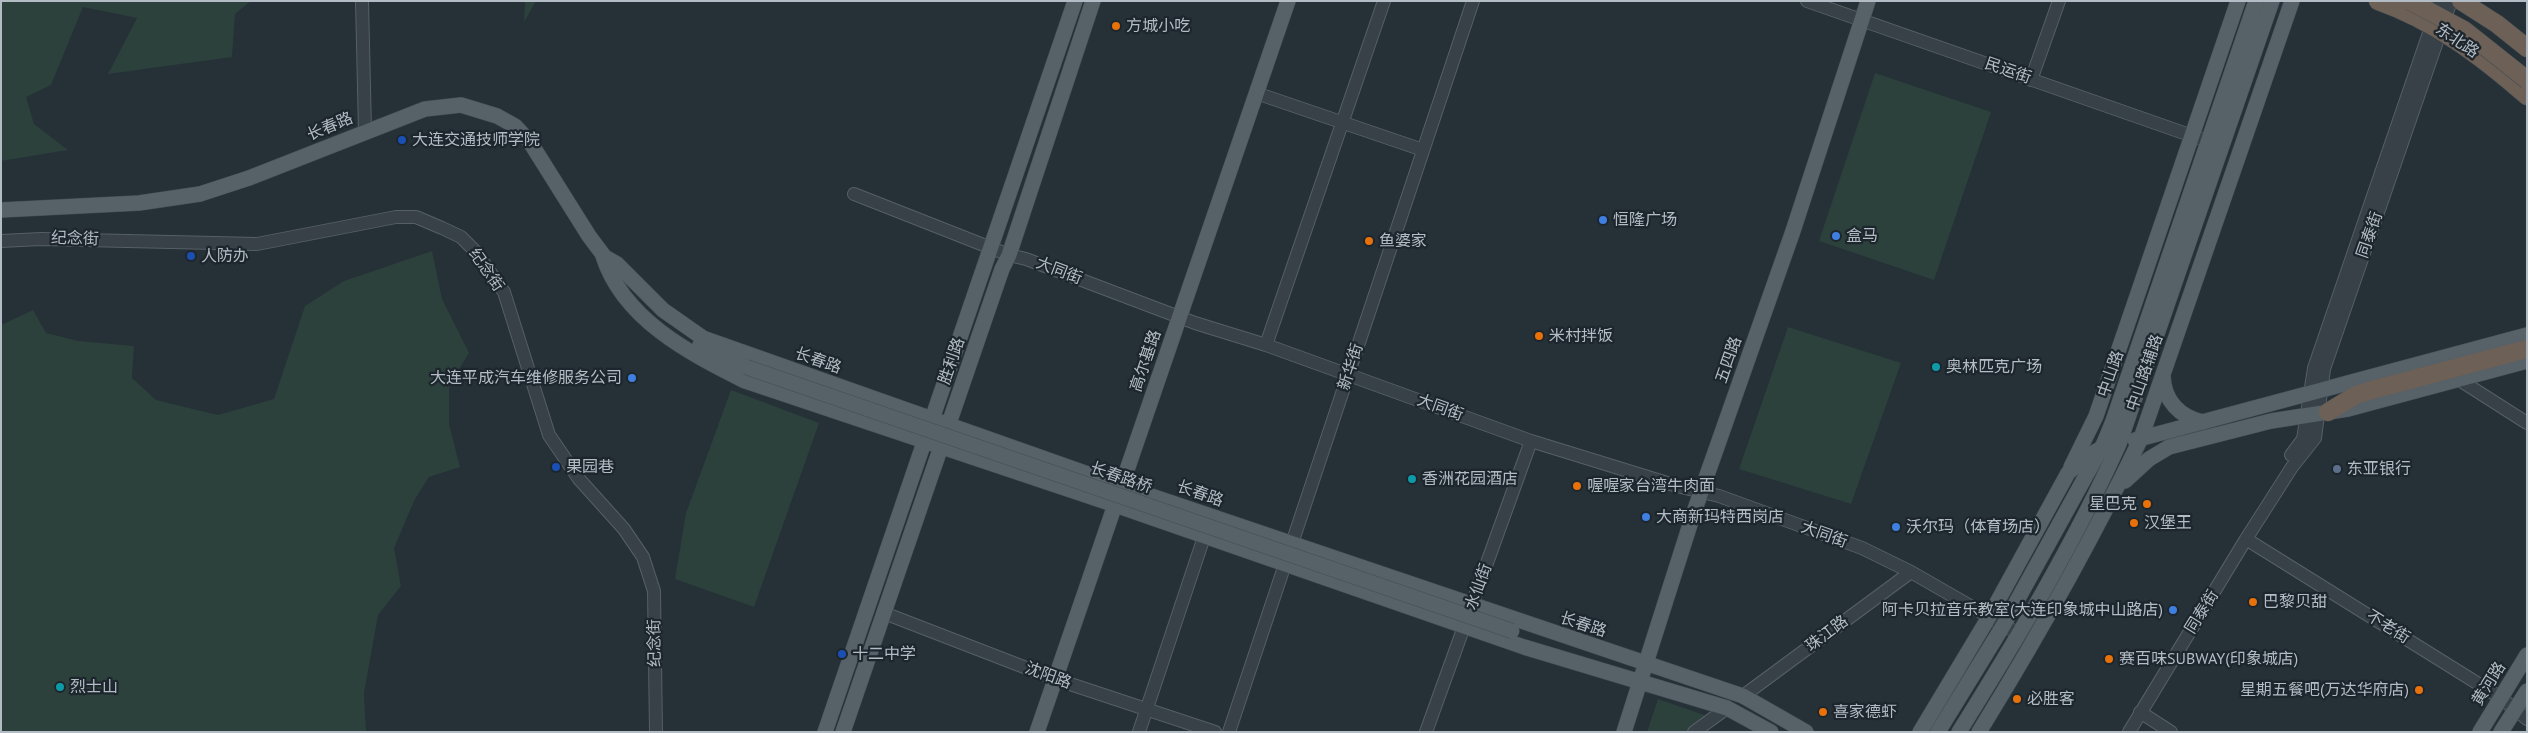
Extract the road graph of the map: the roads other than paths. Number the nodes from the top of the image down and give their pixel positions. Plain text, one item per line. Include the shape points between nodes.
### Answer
1 (362, 1) edge
2 (1075, 1) edge
3 (1093, 1) edge
4 (1288, 1) edge
5 (1384, 1) edge
6 (1473, 1) edge
7 (1807, 1) edge
8 (1868, 1) edge
9 (2058, 1) edge
10 (2238, 1) edge
11 (2256, 1) edge
12 (2272, 1) edge
13 (2292, 1) edge
14 (2378, 1) edge
15 (2410, 1) edge
16 (2438, 1) edge
17 (2451, 1) edge
18 (2461, 1) edge
19 (1862, 20) junction
20 (2437, 27) junction
21 (2527, 48) edge
22 (2527, 64) edge
23 (2031, 80) junction
24 (2527, 80) edge
25 (1256, 93) junction
26 (2527, 96) edge
27 (1343, 122) junction
28 (365, 131) junction
29 (2192, 136) junction
30 (2208, 141) junction
31 (1423, 150) junction
32 (854, 194) dead end
33 (1, 210) edge
34 (1, 241) edge
35 (992, 248) junction
36 (1009, 255) junction
37 (603, 256) junction
38 (1180, 317) junction
39 (2527, 334) edge
40 (1266, 345) junction
41 (2522, 354) edge
42 (746, 367) joint
43 (1349, 374) junction
44 (2163, 374) junction
45 (2144, 375) junction
46 (2458, 379) junction
47 (2316, 391) junction
48 (2318, 414) junction
49 (934, 419) junction
50 (2203, 422) junction
51 (2527, 422) edge
52 (949, 424) junction
53 (2142, 438) junction
54 (926, 441) junction
55 (1530, 441) junction
56 (2119, 444) junction
57 (941, 446) junction
58 (2100, 449) junction
59 (2068, 473) junction
60 (1122, 486) junction
61 (1701, 492) junction
62 (2116, 492) junction
63 (1115, 505) junction
64 (1204, 537) junction
65 (2246, 538) junction
66 (1292, 544) junction
67 (1285, 565) junction
68 (1911, 572) junction
69 (1472, 605) junction
70 (884, 613) junction
71 (1989, 617) junction
72 (1465, 626) junction
73 (2003, 626) junction
74 (1512, 631) junction
75 (2019, 634) junction
76 (1568, 638) junction
77 (2527, 655) edge
78 (1562, 657) junction
79 (1646, 664) junction
80 (1055, 679) junction
81 (1640, 681) junction
82 (2527, 691) edge
83 (1743, 696) junction
84 (2501, 698) junction
85 (1727, 708) junction
86 (1146, 709) junction
87 (2140, 712) junction
88 (2521, 714) edge
89 (656, 732) edge
90 (825, 732) edge
91 (843, 732) edge
92 (1037, 732) edge
93 (1139, 732) edge
94 (1215, 732) edge
95 (1228, 732) edge
96 (1426, 732) edge
97 (1624, 732) edge
98 (1694, 732) edge
99 (1771, 732) edge
100 (1806, 732) edge
101 (1920, 732) edge
102 (1938, 732) edge
103 (1958, 732) edge
104 (1979, 732) edge
105 (2129, 732) edge
106 (2171, 732) edge
107 (2480, 732) edge
108 (2501, 732) edge

1 - 28 street
2 - 35 main road, 胜利路
3 - 36 main road, 胜利路
4 - 25 main road, 高尔基路
5 - 27 street
6 - 31 street, 新华街
7 - 19 street, 民运街
8 - 19 main road, 五四路
9 - 23 street
10 - 29 main road, 中山路辅路
11 - 30 main road, 中山路
12 - 45 main road, 中山路
13 - 44 main road, 中山路辅路
14 - 20 highway, 东北路
15 - 24 highway, 东北路, bridge via 2464,30
16 - 20 street, 同泰街
16 - 22 highway, 东北路 via 2490,34
17 - 20 street, 同泰街
18 - 21 highway
19 - 23 street, 民运街
19 - 61 main road, 五四路 via 1794,231
20 - 26 highway, 东北路 via 2478,55
20 - 47 street, 同泰街 via 2314,368
23 - 29 street, 民运街
25 - 27 street
25 - 38 main road, 高尔基路
27 - 31 street
27 - 40 street
28 - 33 main road, 长春路 via 249,178 200,194 139,203
28 - 37 main road, 长春路 via 426,108 446,105 478,108 497,116 515,126 530,142
29 - 30 street, 民运街
29 - 59 main road, 中山路辅路 via 2096,416
30 - 58 main road, 中山路 via 2113,421
31 - 43 street, 新华街
32 - 35 street, 大同街
34 - 89 street, 纪念街 via 257,244 396,217 416,218 461,237 476,252 504,292 549,435 579,479 624,529 643,557 654,591
35 - 36 street, 大同街
35 - 49 main road, 胜利路
36 - 38 street, 大同街
36 - 52 main road, 胜利路
37 - 42 main road, 长春路 via 640,301 673,328 706,350
37 - 49 main road, 长春路 via 618,264 663,310 703,338
37 - 54 main road, 长春路 via 614,282 630,303 653,326 693,355 744,380
38 - 40 street, 大同街
38 - 60 main road, 高尔基路
39 - 47 main road
40 - 43 street, 大同街
41 - 46 main road
41 - 48 highway via 2372,390
42 - 74 main road, 长春路桥, bridge
43 - 55 street, 大同街
43 - 66 street, 新华街
44 - 50 main road via 2164,387 2174,406 2191,419
44 - 53 main road, 中山路辅路
45 - 53 main road
45 - 56 main road, 中山路
46 - 48 main road
46 - 51 street
47 - 48 street, 同泰街
47 - 50 main road
48 - 62 main road via 2271,421 2169,447 2131,474
48 - 65 street, 同泰街 via 2290,456 2292,466
49 - 52 main road, 长春路
49 - 54 main road, 胜利路
50 - 53 main road
52 - 57 main road, 胜利路
52 - 60 main road, 长春路
53 - 56 main road
53 - 62 main road, 中山路辅路
54 - 57 main road, 长春路
54 - 90 main road, 胜利路
55 - 61 street, 大同街
55 - 69 street, 水仙街
56 - 58 main road
56 - 75 main road, 中山路 via 2104,478
57 - 63 main road, 长春路
57 - 70 main road, 胜利路
58 - 59 main road
58 - 73 main road, 中山路
59 - 71 main road, 中山路辅路
60 - 63 main road, 高尔基路
60 - 66 main road, 长春路
61 - 68 street, 大同街 via 1862,548
61 - 79 main road, 五四路
62 - 104 main road, 中山路辅路 via 2036,639
63 - 64 main road, 长春路
63 - 80 main road, 高尔基路
64 - 67 main road, 长春路
64 - 86 street
65 - 84 street, 不老街
65 - 87 street, 同泰街
66 - 67 street, 新华街
66 - 69 main road, 长春路
67 - 72 main road, 长春路
67 - 95 street, 新华街
68 - 71 street, 大同街
68 - 83 street, 珠江路
69 - 72 street, 水仙街
69 - 76 main road, 长春路
70 - 80 street, 沈阳路
70 - 91 main road, 胜利路
71 - 73 street, 大同街
71 - 101 main road, 中山路辅路
72 - 78 main road, 长春路 via 1544,654
72 - 96 street, 水仙街
73 - 75 street, 大同街
73 - 102 main road, 中山路
74 - 76 main road
74 - 78 main road
75 - 103 main road, 中山路
76 - 79 main road, 长春路
77 - 84 main road, 黄河路
78 - 81 main road, 长春路
79 - 81 main road, 五四路
79 - 83 main road, 长春路
80 - 86 street, 沈阳路
80 - 92 main road, 高尔基路
81 - 85 main road, 长春路
81 - 97 main road, 五四路
82 - 88 main road
83 - 100 main road, 长春路
84 - 88 street, 不老街
84 - 107 main road, 黄河路
85 - 98 street
85 - 99 main road, 长春路
86 - 93 street
86 - 94 street, 沈阳路
87 - 105 street, 同泰街
87 - 106 street
88 - 108 main road

